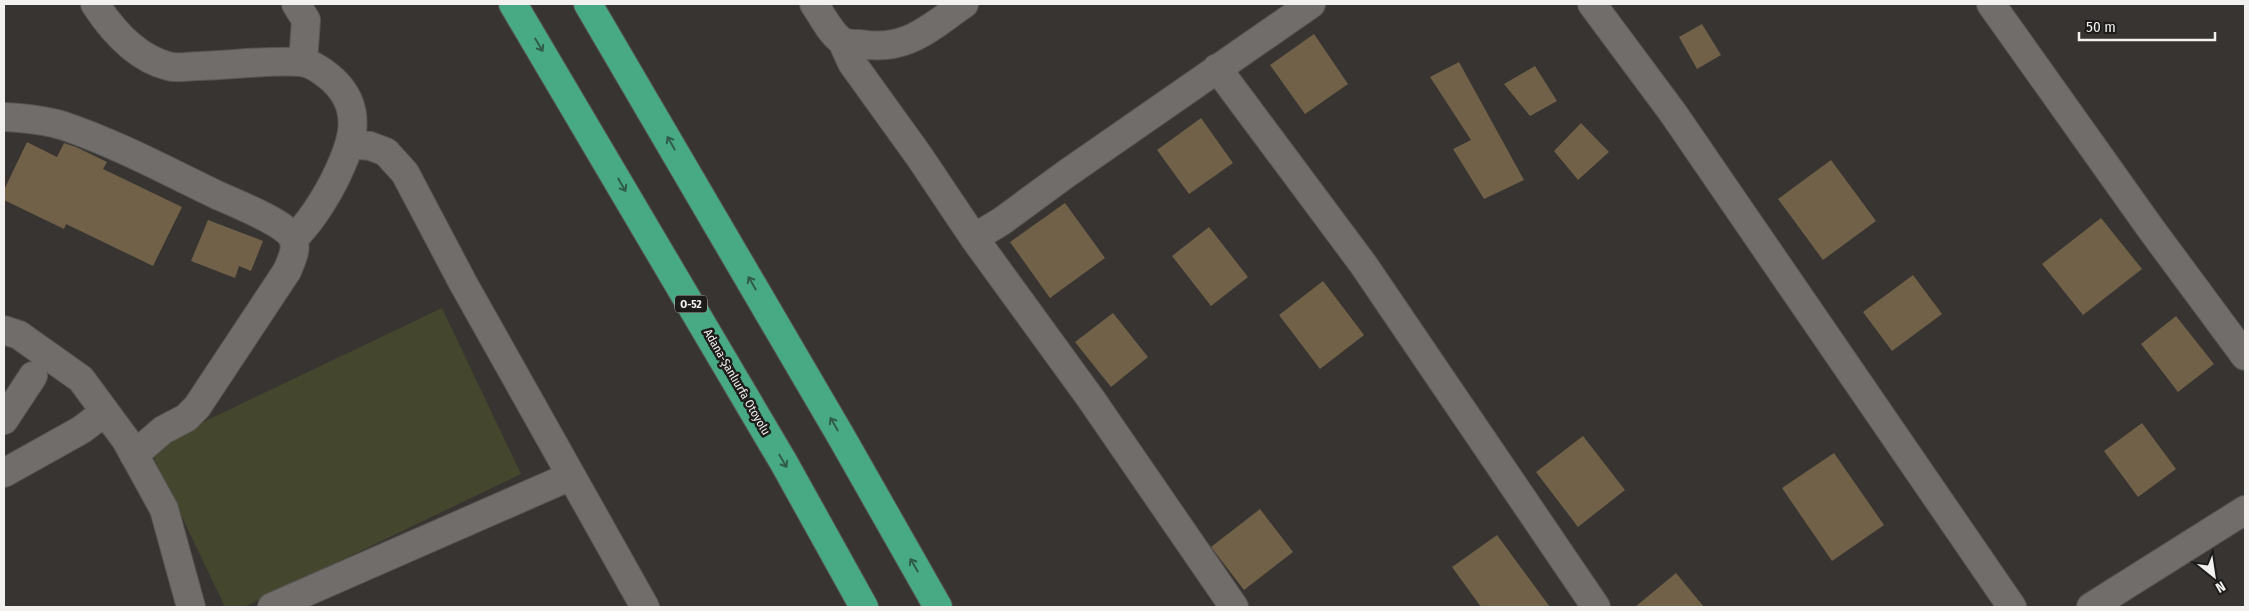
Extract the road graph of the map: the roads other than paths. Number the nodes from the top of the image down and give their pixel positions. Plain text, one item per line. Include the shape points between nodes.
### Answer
1 (95, 4) edge
2 (296, 4) edge
3 (513, 4) edge
4 (588, 4) edge
5 (814, 4) edge
6 (964, 4) edge
7 (1311, 4) edge
8 (1592, 4) edge
9 (1991, 4) edge
10 (842, 41) junction
11 (303, 62) junction
12 (1217, 68) junction
13 (4, 117) edge
14 (351, 144) junction
15 (974, 238) junction
16 (293, 239) junction
17 (4, 330) edge
18 (2245, 356) edge
19 (33, 376) dead end
20 (105, 412) junction
21 (4, 420) edge
22 (134, 455) junction
23 (4, 473) edge
24 (571, 476) junction
25 (2245, 510) edge
26 (191, 607) edge
27 (272, 607) edge
28 (645, 607) edge
29 (864, 607) edge
30 (938, 607) edge
31 (1234, 607) edge
32 (1596, 607) edge
33 (2012, 607) edge
34 (2091, 607) edge

1 - 11 street via 125,41 169,67
2 - 11 street via 306,20
3 -> 29 highway, Adana-Şanlıurfa Otoyolu / O-52 via 784,463
30 -> 4 highway
5 - 10 street
6 - 10 street via 907,41 885,47
7 - 12 street
8 - 33 street via 1673,113
9 - 18 street
10 - 15 street via 852,63
11 - 14 street via 328,75 345,96 353,120
12 - 15 street
12 - 32 street via 1362,264
13 - 16 street via 41,120 103,141 254,212 286,230
14 - 16 street via 322,204
14 - 24 street via 386,152 405,173 462,283
15 - 31 street via 1091,399
16 - 22 street via 295,252 288,271 201,402 186,418 163,430
17 - 20 street via 19,335 81,378
19 - 21 street
20 - 22 street
20 - 23 street via 81,430
22 - 26 street via 164,509
24 - 27 street
24 - 28 street
25 - 34 street

